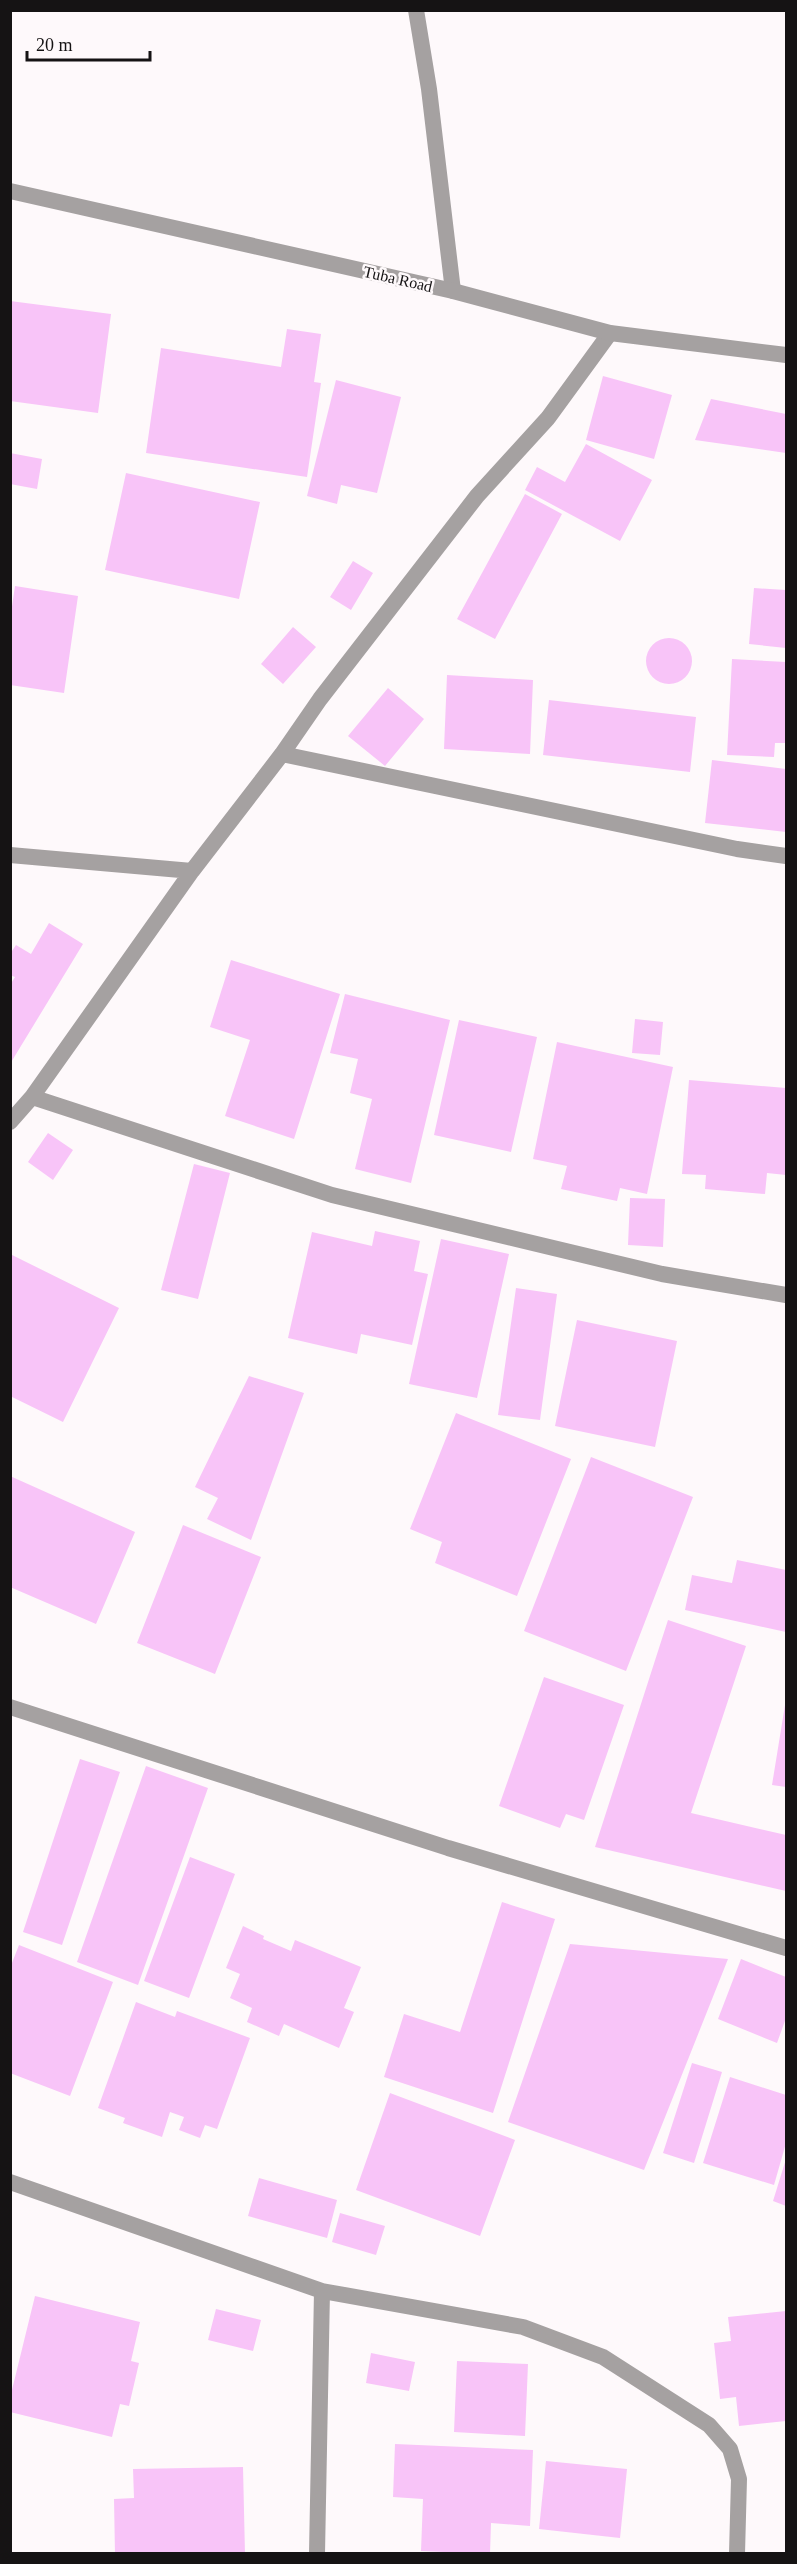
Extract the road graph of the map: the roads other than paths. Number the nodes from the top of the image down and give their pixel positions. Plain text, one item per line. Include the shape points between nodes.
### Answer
1 (416, 10) edge
2 (10, 191) edge
3 (453, 291) junction
4 (610, 333) junction
5 (786, 356) edge
6 (282, 754) junction
7 (10, 855) edge
8 (786, 856) edge
9 (192, 871) junction
10 (32, 1096) junction
11 (10, 1122) edge
12 (786, 1295) edge
13 (10, 1707) edge
14 (786, 1948) edge
15 (10, 2182) edge
16 (322, 2290) junction
17 (317, 2553) edge
18 (737, 2553) edge

1 - 3 street
2 - 3 street, Tuba Road
3 - 4 street, Tuba Road
4 - 5 street, Tuba Road
4 - 6 street via 548,418 477,496
6 - 8 street
6 - 9 street
7 - 9 street
9 - 10 street
10 - 11 street
10 - 12 street via 332,1195 662,1274
13 - 14 street via 448,1848
15 - 16 street
16 - 17 street
16 - 18 street via 523,2327 603,2357 709,2425 730,2449 740,2479

